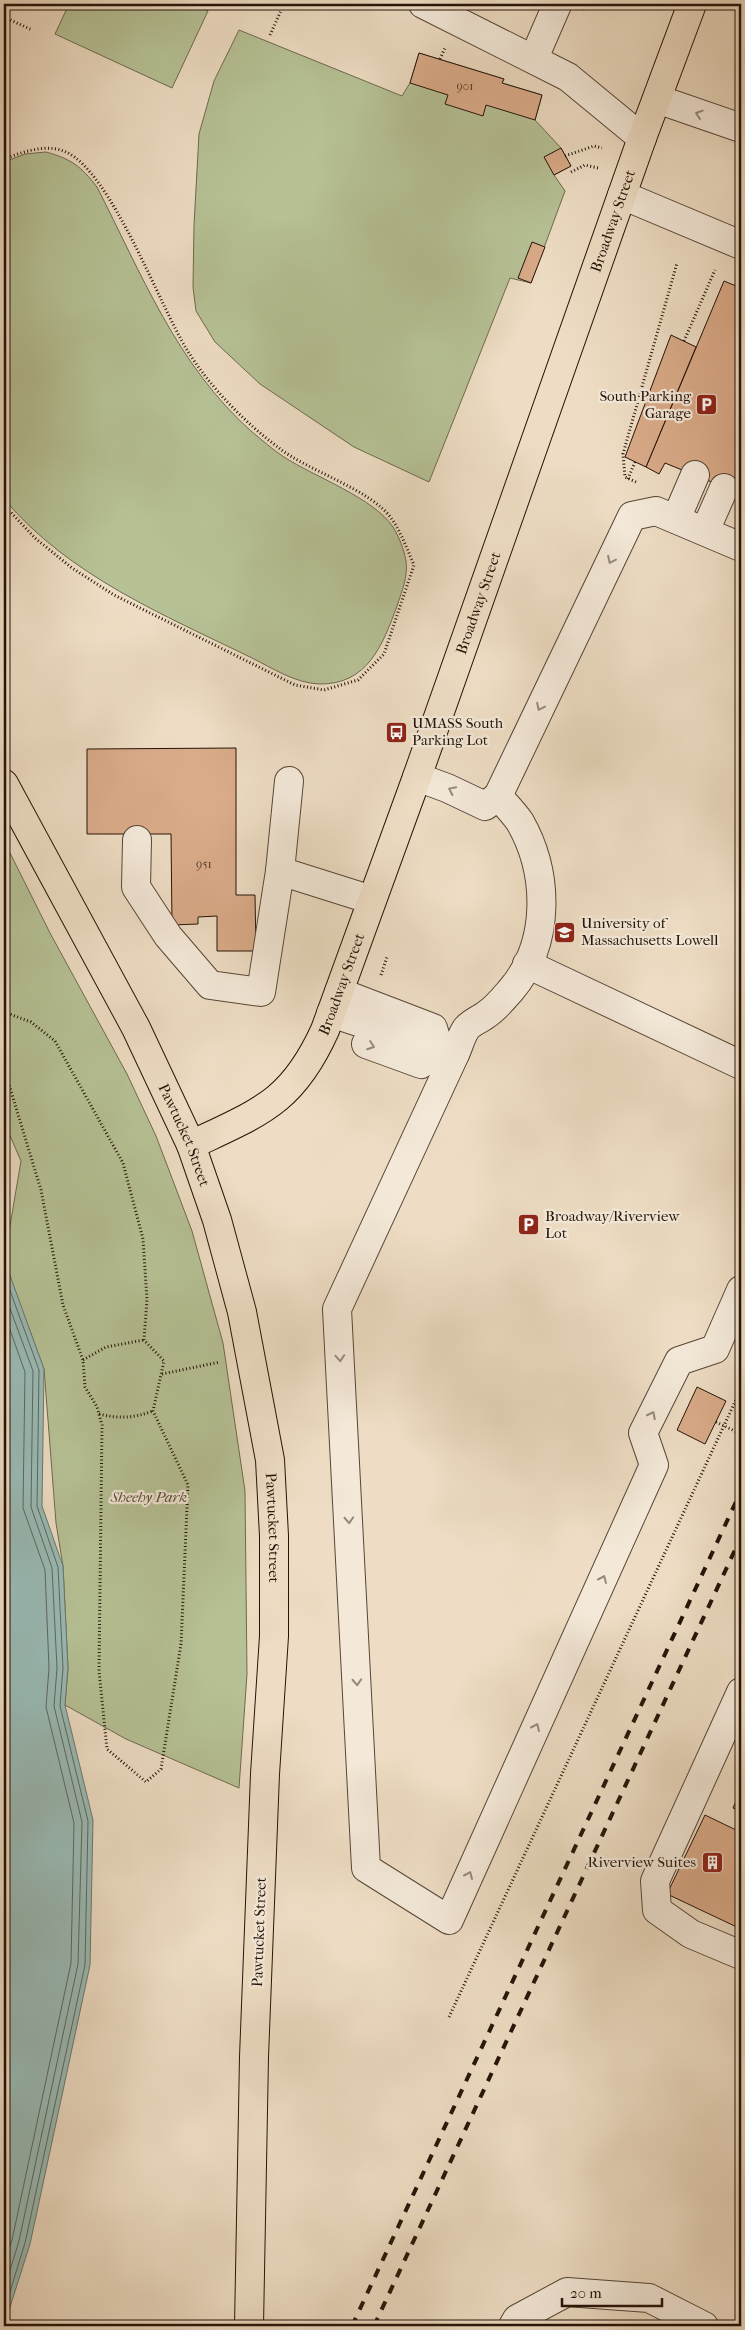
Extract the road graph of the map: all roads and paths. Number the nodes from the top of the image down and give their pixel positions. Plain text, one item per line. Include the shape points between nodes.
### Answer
1 (284, 4) edge
2 (424, 4) edge
3 (692, 4) edge
4 (557, 5) dead end
5 (4, 17) edge
6 (32, 30) dead end
7 (270, 35) dead end
8 (447, 45) dead end
9 (534, 58) junction
10 (440, 59) dead end
11 (658, 99) junction
12 (741, 128) edge
13 (642, 138) junction
14 (605, 149) dead end
15 (565, 156) dead end
16 (4, 159) edge
17 (598, 168) dead end
18 (571, 172) dead end
19 (622, 195) junction
20 (741, 245) edge
21 (676, 263) dead end
22 (714, 270) dead end
23 (684, 341) dead end
24 (635, 462) dead end
25 (695, 475) dead end
26 (628, 479) junction
27 (642, 485) dead end
28 (724, 488) dead end
29 (4, 505) edge
30 (676, 519) junction
31 (705, 531) junction
32 (741, 547) edge
33 (417, 777) junction
34 (289, 781) dead end
35 (4, 784) edge
36 (498, 796) junction
37 (136, 840) dead end
38 (280, 871) junction
39 (372, 900) junction
40 (527, 964) junction
41 (4, 1012) edge
42 (332, 1012) junction
43 (447, 1051) junction
44 (741, 1065) edge
45 (4, 1068) edge
46 (191, 1145) junction
47 (741, 1290) edge
48 (144, 1340) junction
49 (251, 1356) junction
50 (83, 1360) junction
51 (162, 1374) junction
52 (741, 1389) edge
53 (154, 1411) junction
54 (99, 1414) junction
55 (716, 1422) dead end
56 (721, 1423) dead end
57 (723, 1430) junction
58 (741, 1434) edge
59 (741, 1692) edge
60 (741, 1955) edge
61 (450, 2017) dead end
62 (249, 2326) edge
63 (513, 2326) edge
64 (704, 2326) edge

1 - 7 path
2 - 9 lane
3 - 11 main road, Broadway Street
4 - 9 lane
5 - 6 path
8 - 10 path
9 - 13 lane via 568,77
12 -> 11 lane
11 - 13 main road, Broadway Street
13 - 19 main road, Broadway Street
14 - 15 path via 594,146
16 - 29 path via 45,147 66,152 93,175 120,219 187,350 224,400 280,449 367,498 390,516 414,565 384,654 358,680 324,690 296,685 114,594 72,568 35,538
17 - 18 path via 585,165
19 - 20 lane
19 - 33 main road, Broadway Street
21 - 26 path via 623,454 625,477
22 - 23 path
24 - 26 path
25 - 30 lane
26 - 27 path
28 - 31 lane
30 - 31 lane
30 -> 36 lane via 656,511 632,516
31 - 32 lane
36 -> 33 lane via 485,806
33 - 39 main road, Broadway Street
34 - 38 lane
35 - 46 main road, Pawtucket Street via 136,1028
36 - 40 lane via 519,822 537,862 541,884 542,906 537,938
37 - 38 lane via 136,887 168,936 210,984 261,992
38 - 39 lane
39 - 42 main road, Broadway Street
40 - 43 lane via 501,1001 467,1028
40 - 44 lane
41 - 48 path via 31,1022 55,1041 123,1163 143,1240 147,1300
42 - 43 lane via 433,1028
42 -> 43 lane via 421,1064
42 - 46 main road, Broadway Street via 313,1055 283,1095 264,1109
43 -> 47 lane via 336,1309 366,1868 449,1920 654,1465 643,1433 679,1361 715,1348
45 - 50 path via 41,1190 63,1305
46 - 49 main road, Pawtucket Street via 217,1220
48 - 50 path via 106,1347
48 - 51 path via 164,1361
49 - 51 path
49 - 62 main road, Pawtucket Street via 270,1460 274,1636 254,2058
50 - 54 path via 85,1387
51 - 53 path
52 - 57 path
53 - 54 path via 118,1419
53 - 54 path via 188,1485 181,1644 161,1769 146,1782 107,1749 99,1671 102,1425
55 - 58 path, bridge
56 - 57 path
57 - 61 path
59 - 60 lane via 654,1881 657,1910 691,1934
63 - 64 lane via 518,2319 567,2292 649,2298

